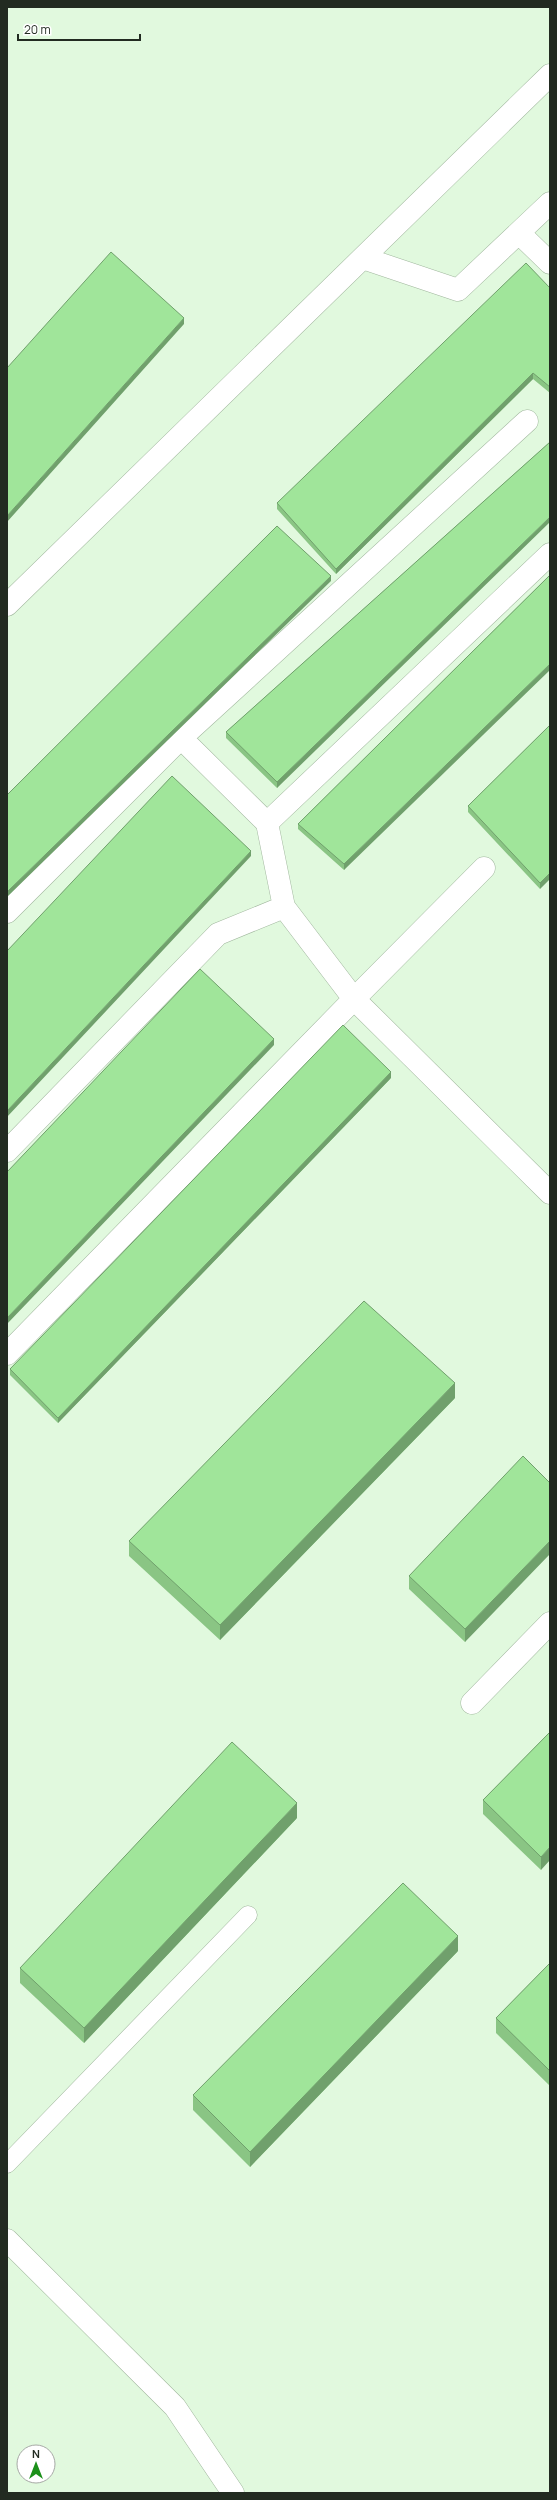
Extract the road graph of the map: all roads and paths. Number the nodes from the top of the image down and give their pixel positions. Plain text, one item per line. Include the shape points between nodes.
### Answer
1 (550, 75) edge
2 (550, 203) edge
3 (519, 233) junction
4 (363, 258) junction
5 (550, 263) edge
6 (527, 421) dead end
7 (550, 554) edge
8 (7, 605) edge
9 (181, 738) junction
10 (268, 823) junction
11 (484, 868) dead end
12 (284, 907) junction
13 (7, 912) edge
14 (354, 999) junction
15 (7, 1151) edge
16 (550, 1194) edge
17 (7, 1354) edge
18 (550, 1623) edge
19 (472, 1703) dead end
20 (248, 1915) dead end
21 (7, 2164) edge
22 (7, 2240) edge
23 (233, 2493) edge

1 - 4 street
2 - 3 street
3 - 4 street via 458,290
3 - 5 street
4 - 8 street
6 - 9 street
7 - 10 street
9 - 10 street
9 - 13 street
10 - 12 street
11 - 14 street
12 - 14 street
12 - 15 street via 218,934
14 - 16 street
14 - 17 street
18 - 19 street
20 - 21 lane
22 - 23 street via 175,2407

